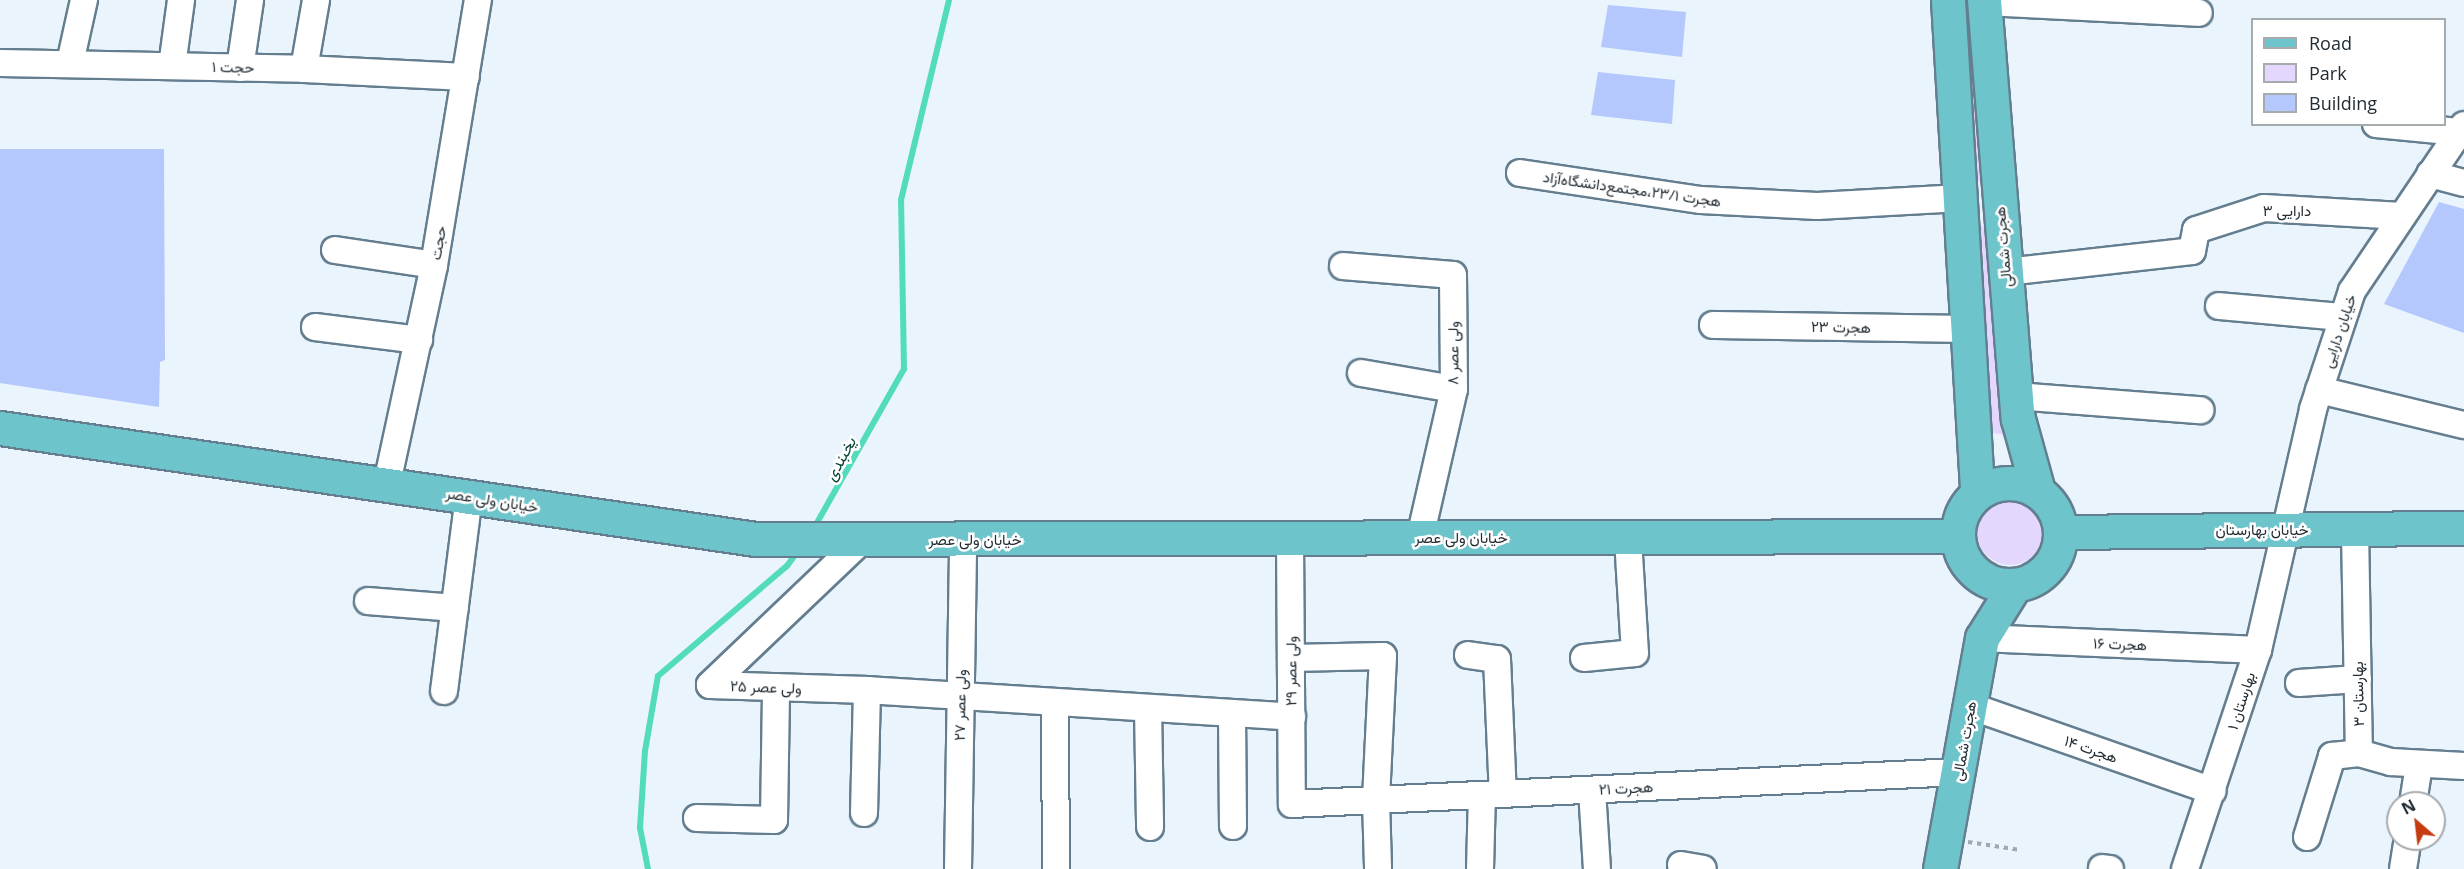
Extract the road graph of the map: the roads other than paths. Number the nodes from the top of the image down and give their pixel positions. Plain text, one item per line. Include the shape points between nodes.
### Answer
1 (84, 0) edge
2 (181, 0) edge
3 (250, 0) edge
4 (316, 0) edge
5 (478, 0) edge
6 (1948, 0) edge
7 (1984, 1) edge
8 (2199, 13) dead end
9 (0, 63) edge
10 (70, 63) junction
11 (172, 66) junction
12 (240, 68) junction
13 (304, 69) junction
14 (466, 77) junction
15 (2410, 126) edge
16 (2462, 129) edge
17 (1520, 173) dead end
18 (2430, 174) junction
19 (2464, 183) edge
20 (1961, 198) junction
21 (2402, 216) junction
22 (335, 250) dead end
23 (434, 265) junction
24 (1343, 266) dead end
25 (2006, 272) junction
26 (2219, 306) dead end
27 (2343, 317) junction
28 (1713, 325) dead end
29 (315, 327) dead end
30 (1970, 328) junction
31 (419, 340) junction
32 (1360, 373) dead end
33 (1454, 389) junction
34 (2319, 390) junction
35 (2016, 396) junction
36 (2200, 410) dead end
37 (2464, 425) edge
38 (0, 428) edge
39 (387, 483) junction
40 (2038, 491) junction
41 (1977, 493) junction
42 (469, 497) junction
43 (2464, 528) edge
44 (2355, 529) junction
45 (2285, 530) junction
46 (2061, 532) junction
47 (1958, 536) junction
48 (1628, 537) junction
49 (1419, 538) junction
50 (1290, 539) junction
51 (861, 540) junction
52 (963, 540) junction
53 (1974, 571) junction
54 (2015, 585) junction
55 (368, 601) dead end
56 (455, 608) junction
57 (1982, 638) junction
58 (2258, 650) junction
59 (1468, 655) dead end
60 (1291, 657) junction
61 (1584, 658) dead end
62 (2358, 679) junction
63 (2299, 683) dead end
64 (776, 687) junction
65 (867, 690) junction
66 (444, 691) dead end
67 (960, 696) junction
68 (1055, 702) junction
69 (1970, 706) junction
70 (1148, 708) junction
71 (1232, 713) junction
72 (1292, 717) junction
73 (2359, 753) junction
74 (2418, 765) junction
75 (2464, 766) edge
76 (1959, 772) junction
77 (1592, 789) junction
78 (2212, 791) junction
79 (2415, 791) edge
80 (1493, 794) junction
81 (1376, 800) junction
82 (1292, 804) joint
83 (864, 813) dead end
84 (697, 818) dead end
85 (1150, 826) dead end
86 (1233, 826) dead end
87 (2307, 837) dead end
88 (2406, 851) edge
89 (1943, 854) edge
90 (958, 869) edge
91 (1056, 869) edge
92 (1378, 869) edge
93 (1480, 869) edge
94 (1597, 869) edge
95 (2185, 869) edge
96 (2403, 869) edge

1 - 10 street
2 - 11 street
3 - 12 street
4 - 13 street
5 - 14 street, حجت
6 - 20 main road
7 - 8 street
7 - 25 main road, هجرت شمالی
9 - 10 street, حجت ۱
10 - 11 street, حجت ۱
11 - 12 street, حجت ۱
12 - 13 street, حجت ۱
13 - 14 street, حجت ۱
14 - 23 street, حجت
15 - 16 street
16 - 18 street, خیابان دارایی
17 - 20 street, هجرت ۲۳/۱،مجتمع‌دانشگاه‌آزاد via 1701,200 1817,206
18 - 19 street
18 - 21 street, خیابان دارایی
20 - 30 main road
21 - 25 street, دارایی ۳ via 2264,208 2196,230 2192,251
21 - 27 street, خیابان دارایی via 2352,291
22 - 23 street
23 - 31 street, حجت
24 - 33 street, ولی عصر ۸ via 1453,275
25 - 35 main road, هجرت شمالی
26 - 27 street
27 - 34 street, خیابان دارایی
28 - 30 street, هجرت ۲۳
29 - 31 street
30 - 41 main road
31 - 39 street, حجت
32 - 33 street
33 - 49 street, ولی عصر ۸
34 - 37 street
34 - 45 street, خیابان دارایی
35 - 36 street
35 - 40 main road, هجرت شمالی via 2018,419
38 - 39 main road, خیابان ولی عصر
39 - 42 main road, خیابان ولی عصر
40 - 41 main road via 2007,482
40 - 46 main road via 2057,516
41 - 47 main road via 1966,505
42 - 51 main road, خیابان ولی عصر via 755,539
42 - 56 street
43 - 44 main road, خیابان بهارستان
44 - 45 main road, خیابان بهارستان
44 - 62 street, بهارستان ۳
45 - 46 main road, خیابان بهارستان
45 - 58 street, بهارستان ۱
46 - 54 main road via 2059,547 2043,573
47 - 48 main road, خیابان ولی عصر
47 - 53 main road via 1960,549
48 - 49 main road, خیابان ولی عصر
48 - 61 street via 1635,653
49 - 50 main road, خیابان ولی عصر
50 - 52 main road, خیابان ولی عصر
50 - 60 street, ولی عصر ۲۹
51 - 52 main road, خیابان ولی عصر
51 - 64 street, ولی عصر ۲۵ via 710,685
52 - 67 street, ولی عصر ۲۷
53 - 54 main road via 1993,582
53 - 57 main road
54 - 57 main road, هجرت شمالی
55 - 56 street
56 - 66 street
57 - 58 street, هجرت ۱۶
57 - 69 main road, هجرت شمالی
58 - 78 street, بهارستان ۱
59 - 80 street via 1497,659
60 - 72 street, ولی عصر ۲۹
60 - 81 street via 1383,656
62 - 63 street
62 - 73 street, بهارستان ۳
64 - 65 street, ولی عصر ۲۵
64 - 84 street via 774,820
65 - 67 street, ولی عصر ۲۵
65 - 83 street
67 - 68 street, ولی عصر ۲۵
67 - 90 street, ولی عصر ۲۷
68 - 70 street, ولی عصر ۲۵
68 - 91 street
69 - 76 main road, هجرت شمالی
69 - 78 street, هجرت ۱۴
70 - 71 street, ولی عصر ۲۵
70 - 85 street
71 - 72 street, ولی عصر ۲۵
71 - 86 street
72 - 82 street, ولی عصر ۲۹
73 - 74 street
73 - 87 street via 2332,756
74 - 75 street
74 - 79 street
76 - 77 street, هجرت ۲۱
76 - 89 main road, هجرت شمالی
77 - 80 street, هجرت ۲۱
77 - 94 street
78 - 95 street, بهارستان ۱
80 - 81 street, هجرت ۲۱
80 - 93 street
81 - 82 street, هجرت ۲۱
81 - 92 street
88 - 96 street

